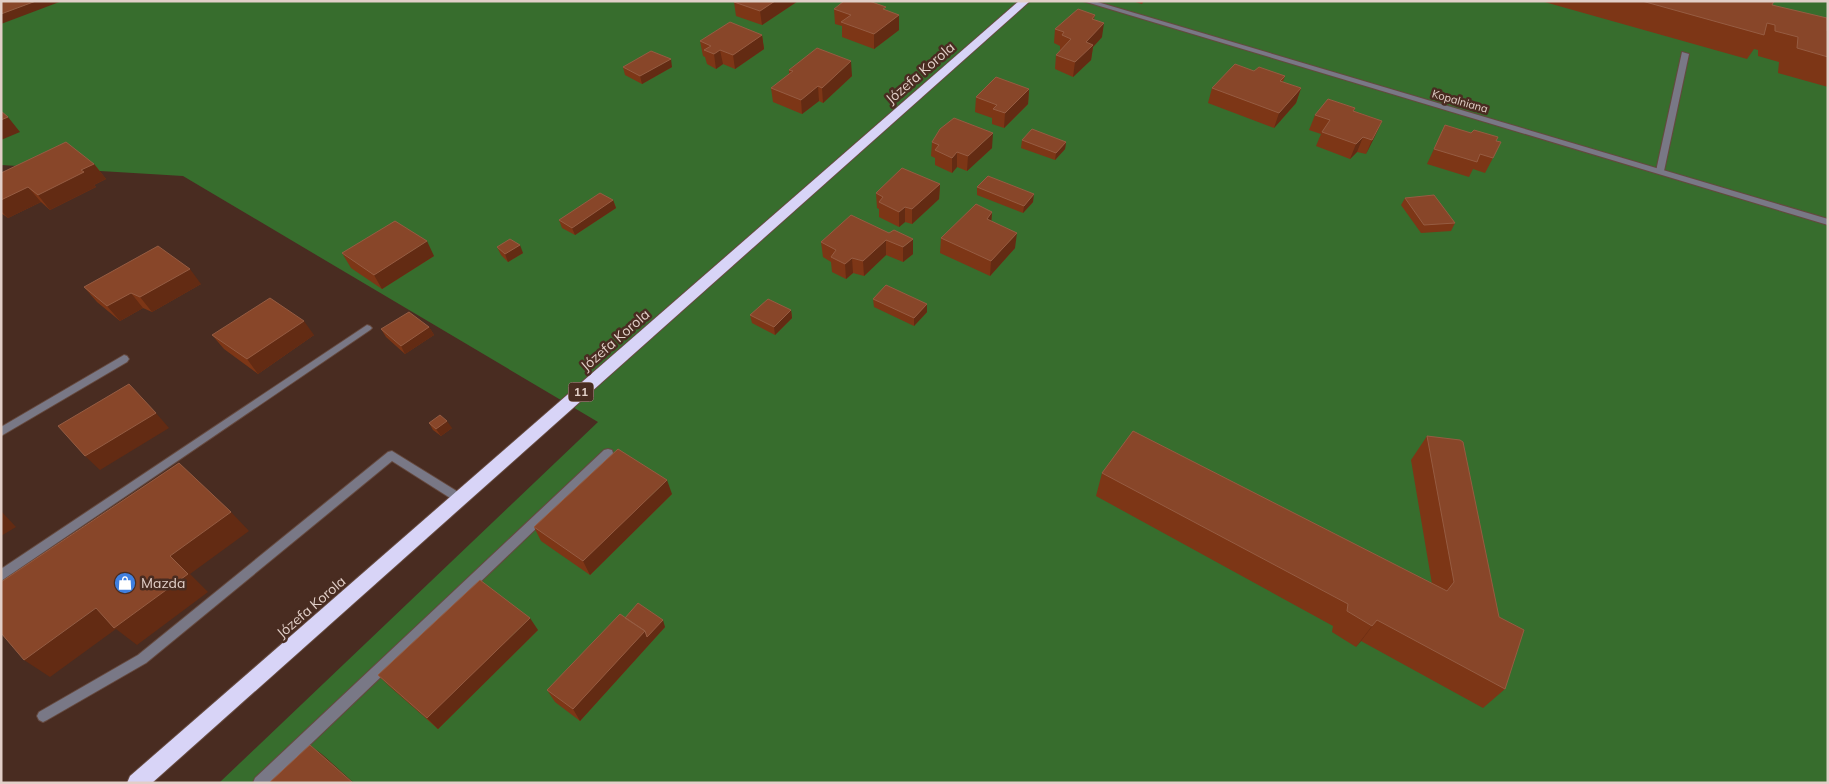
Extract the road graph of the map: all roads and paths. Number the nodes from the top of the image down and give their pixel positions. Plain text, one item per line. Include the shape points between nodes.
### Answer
1 (1025, 1) edge
2 (1086, 1) edge
3 (1685, 54) dead end
4 (1660, 171) junction
5 (1828, 222) edge
6 (367, 328) dead end
7 (124, 359) dead end
8 (1, 432) edge
9 (608, 453) dead end
10 (460, 498) junction
11 (1, 576) edge
12 (43, 716) dead end
13 (137, 783) edge
14 (260, 783) edge

1 - 10 highway, Józefa Korola / 11
2 - 4 street, Kopalniana
3 - 4 street
4 - 5 street, Kopalniana
6 - 11 street
7 - 8 street
9 - 14 street
10 - 12 street via 392,455 142,660
10 - 13 highway, Józefa Korola / 11

